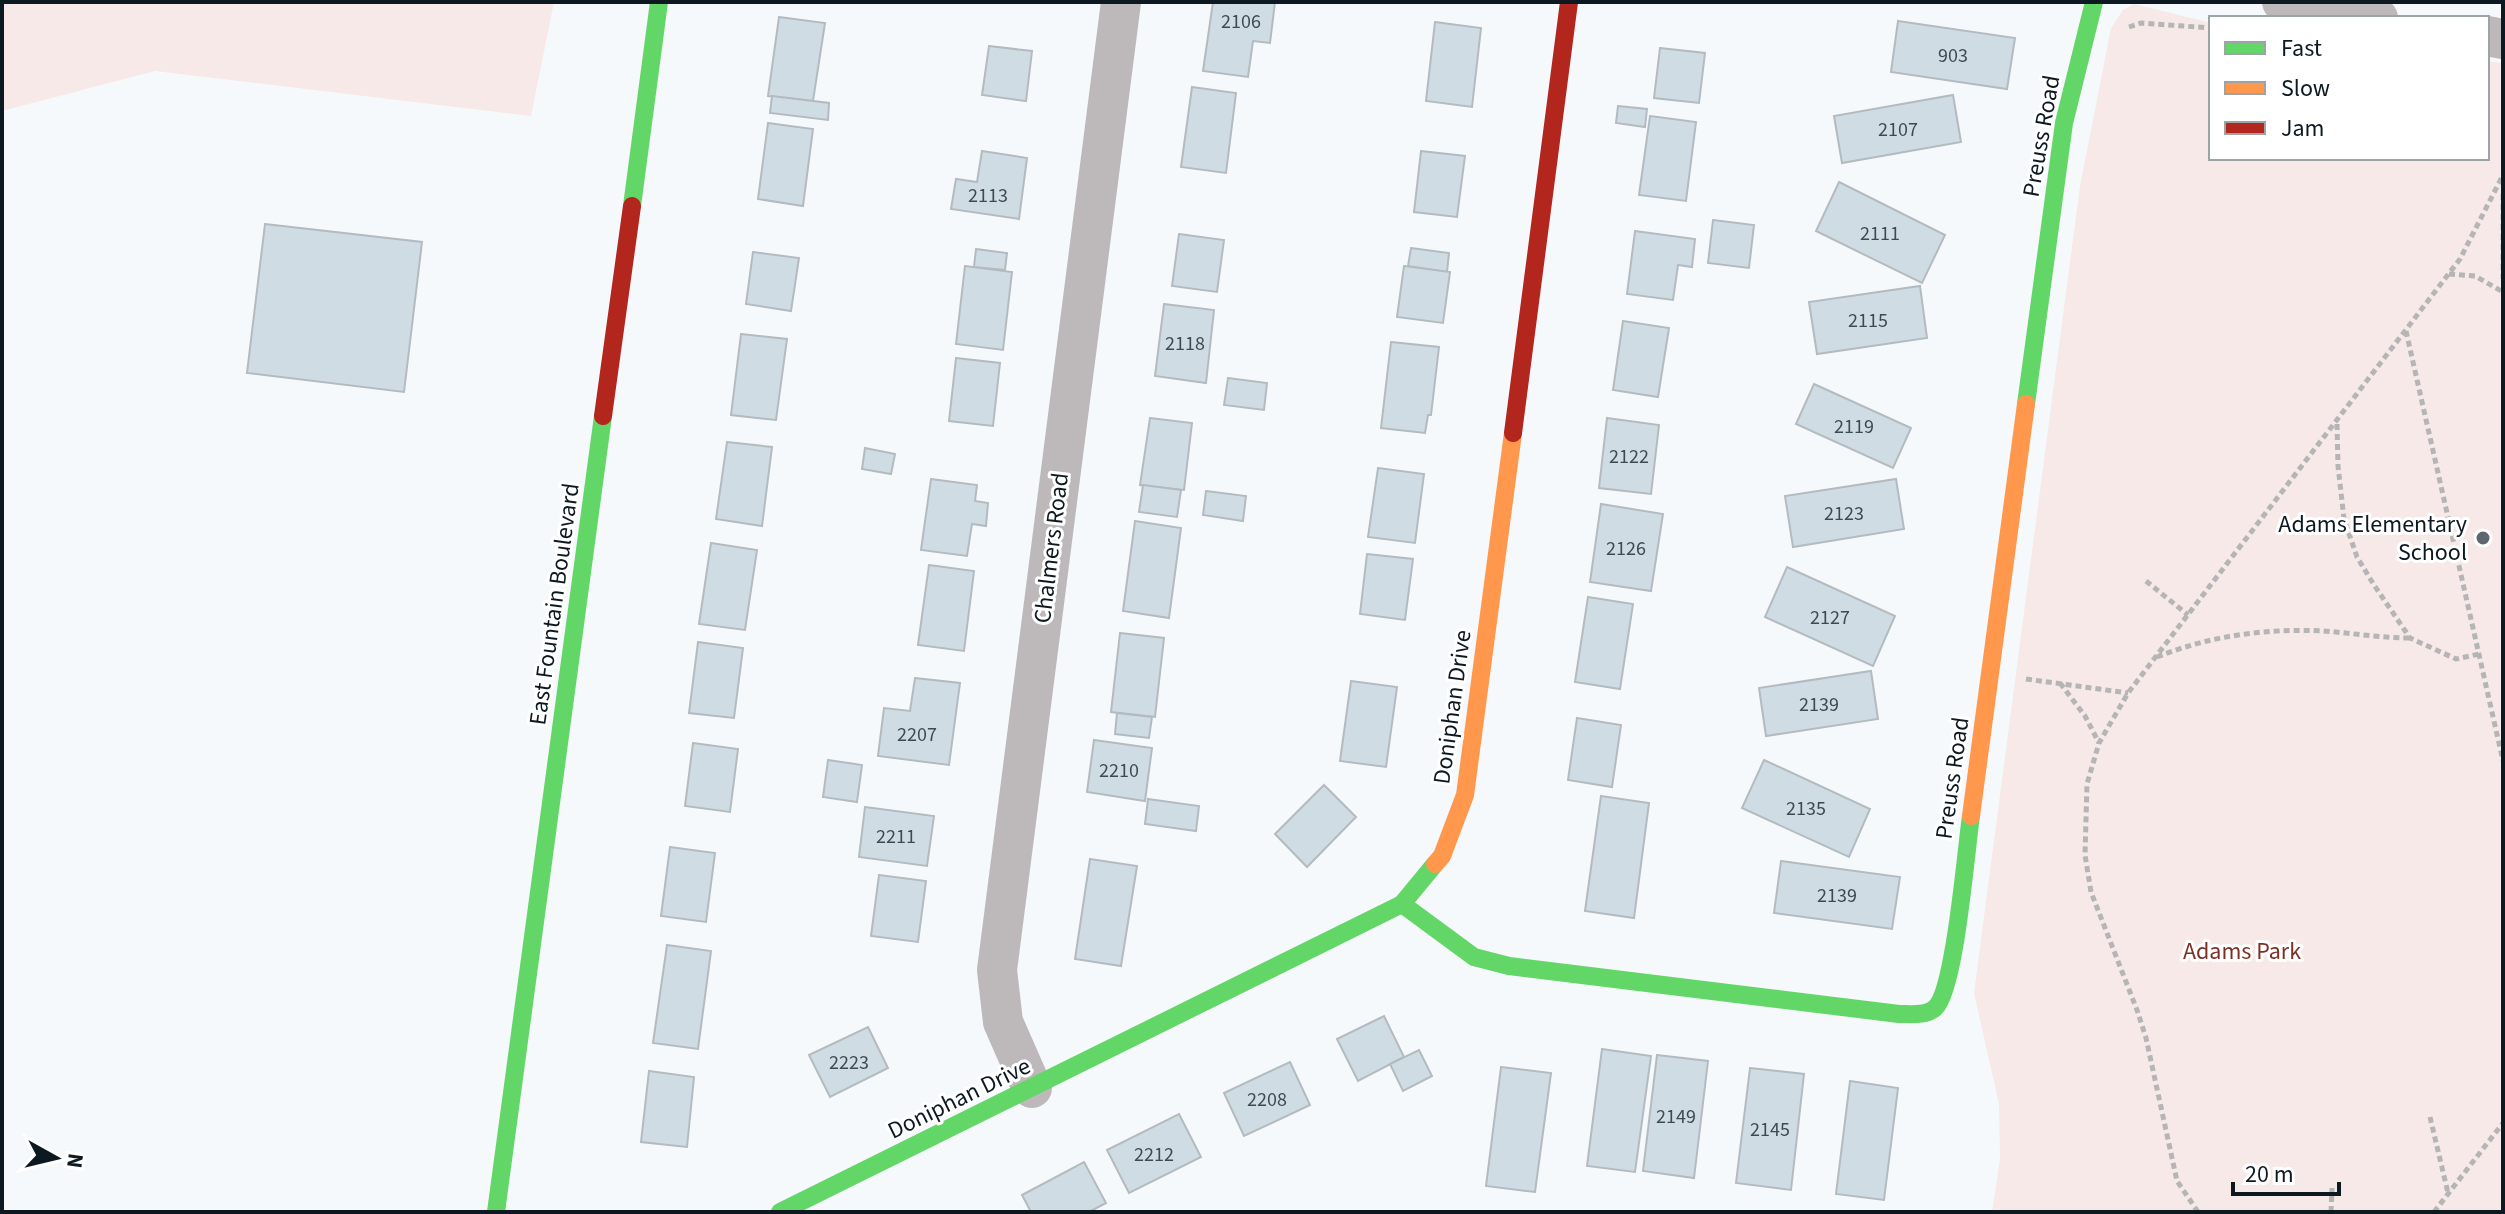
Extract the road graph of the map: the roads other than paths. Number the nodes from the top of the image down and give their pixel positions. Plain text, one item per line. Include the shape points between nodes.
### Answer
1 (659, 2) edge
2 (1121, 2) edge
3 (1569, 2) edge
4 (2094, 2) edge
5 (2282, 2) edge
6 (2366, 16) edge
7 (1402, 904) junction
8 (1032, 1088) junction
9 (496, 1212) edge
10 (780, 1212) edge

1 - 9 street, East Fountain Boulevard
2 - 8 street, Chalmers Road via 997,970 1003,1022
3 - 7 street, Doniphan Drive via 1465,795 1442,856
4 - 7 street, Preuss Road via 2064,123 1943,1002 1926,1014 1899,1014 1509,966 1474,957
5 - 6 street
7 - 8 street, Doniphan Drive
8 - 10 street, Doniphan Drive

